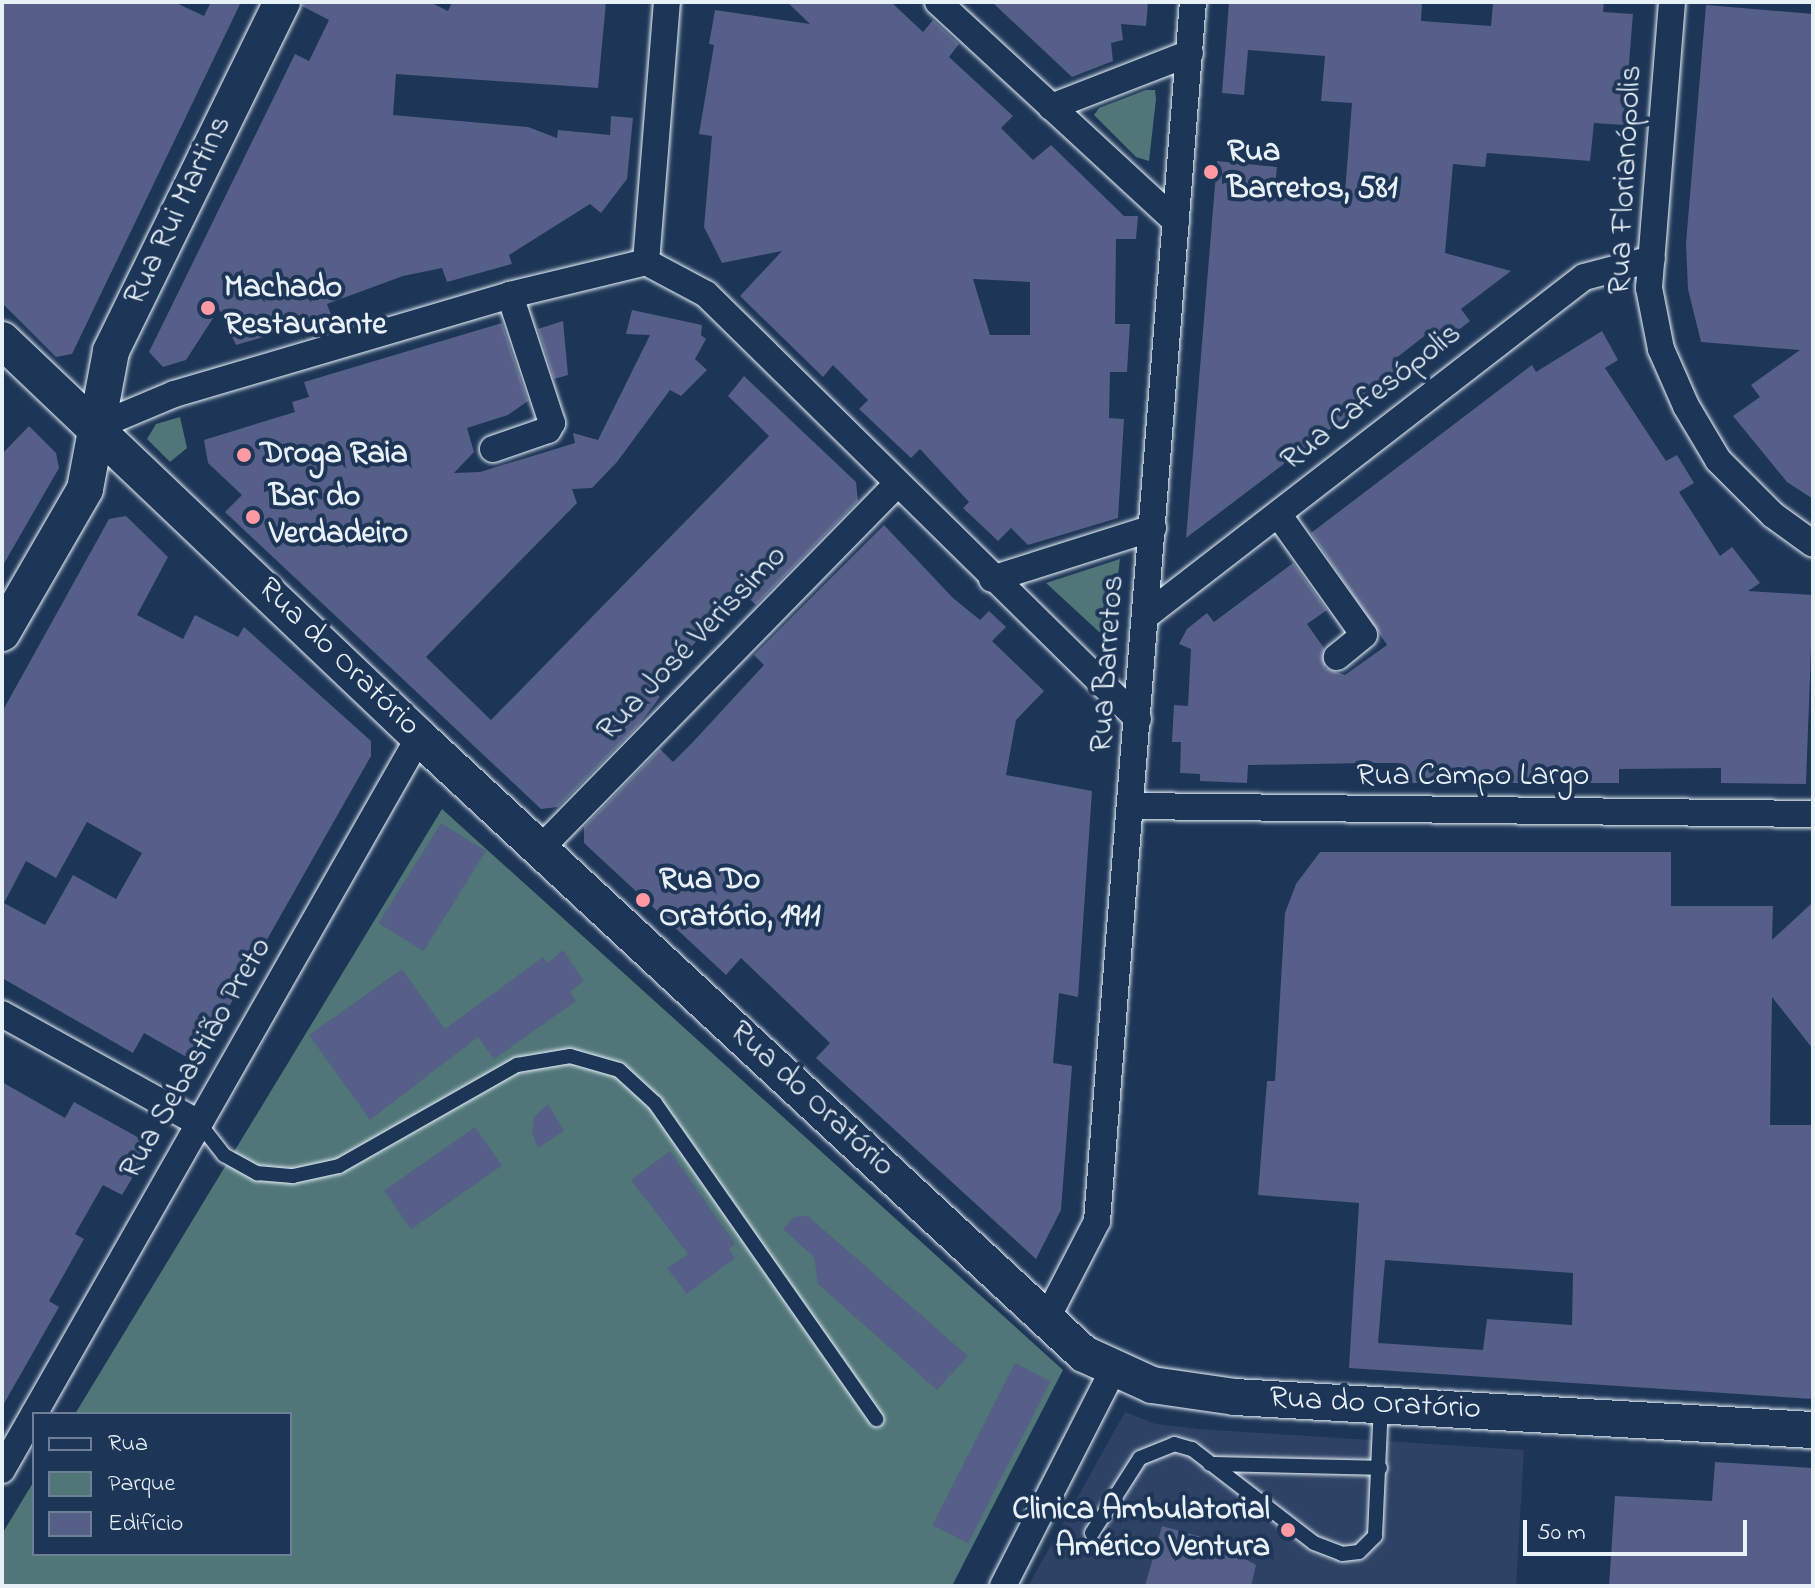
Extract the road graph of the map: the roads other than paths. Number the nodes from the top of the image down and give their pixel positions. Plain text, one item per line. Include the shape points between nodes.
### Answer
1 (282, 2) edge
2 (667, 2) edge
3 (938, 2) edge
4 (1193, 2) edge
5 (1672, 2) edge
6 (1190, 53) junction
7 (1051, 107) junction
8 (1176, 222) junction
9 (1652, 259) junction
10 (646, 262) junction
11 (510, 295) junction
12 (2, 340) edge
13 (98, 426) junction
14 (493, 449) dead end
15 (895, 486) junction
16 (1278, 514) junction
17 (1153, 528) junction
18 (1813, 544) edge
19 (992, 579) junction
20 (1147, 615) junction
21 (2, 633) edge
22 (1337, 657) dead end
23 (1138, 719) junction
24 (419, 737) junction
25 (1132, 806) junction
26 (1813, 814) edge
27 (540, 849) junction
28 (2, 1014) edge
29 (199, 1123) junction
30 (1047, 1318) junction
31 (1114, 1368) junction
32 (1381, 1405) junction
33 (35, 1412) edge
34 (32, 1418) edge
35 (876, 1419) dead end
36 (1813, 1430) edge
37 (1210, 1464) junction
38 (1380, 1468) junction
39 (2, 1470) edge
40 (1092, 1533) dead end
41 (1003, 1586) edge

1 - 13 street, Rua Rui Martins via 111,351
2 - 10 street
3 - 7 street
4 - 6 street, Rua Barretos
5 - 9 street, Rua Florianópolis
6 - 7 street
6 - 8 street, Rua Barretos
7 - 8 street
8 - 17 street, Rua Barretos
9 - 16 street, Rua Cafesópolis via 1584,277
9 - 18 street, Rua Florianópolis via 1649,288 1661,349 1686,406 1718,460 1773,515
10 - 11 street
10 - 15 street via 706,294
11 - 13 street via 174,394
11 - 14 street via 552,423 548,430
12 - 13 street, Rua do Oratório
13 - 21 street, Rua Rui Martins via 85,489
13 - 24 street, Rua do Oratório
15 - 19 street
15 - 27 street, Rua José Verissimo
16 - 20 street, Rua Cafesópolis
16 - 22 street via 1364,635
17 - 19 street
17 - 20 street, Rua Barretos
19 - 23 street
20 - 23 street, Rua Barretos
23 - 25 street, Rua Barretos
24 - 27 street, Rua do Oratório
24 - 29 street, Rua Sebastião Preto
25 - 26 street, Rua Campo Largo
25 - 30 street, Rua Barretos via 1097,1221
27 - 30 street, Rua do Oratório
28 - 29 street
29 - 33 street, Rua Sebastião Preto
29 - 35 lane via 224,1155 257,1173 293,1176 339,1166 517,1065 570,1056 619,1070 655,1103
30 - 31 street, Rua do Oratório via 1084,1354
31 - 32 street, Rua do Oratório via 1166,1387
31 - 41 street
32 - 36 street, Rua do Oratório
32 - 38 lane
34 - 39 street, Rua Sebastião Preto
37 - 38 lane
37 - 38 lane via 1314,1543 1342,1554 1359,1552 1372,1542
37 - 40 lane via 1192,1449 1174,1444 1140,1458

